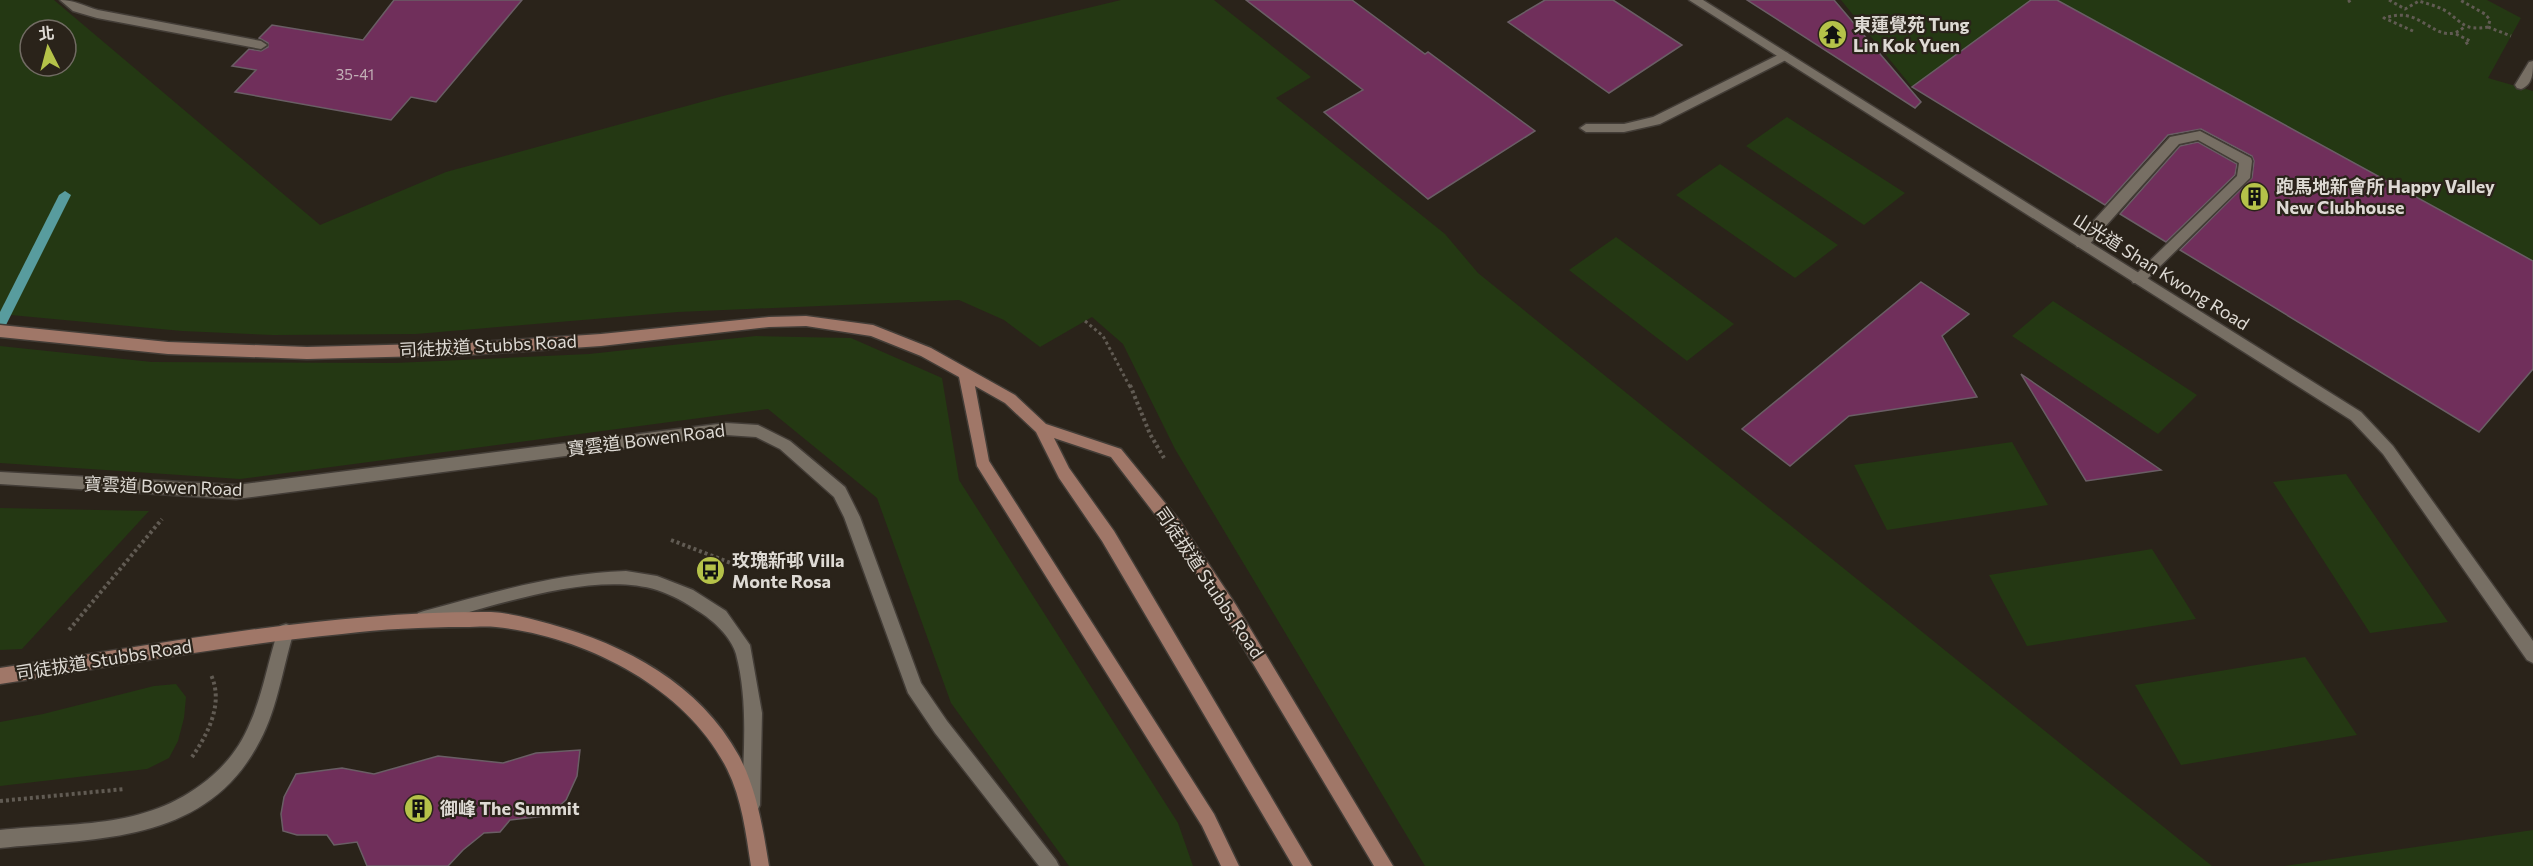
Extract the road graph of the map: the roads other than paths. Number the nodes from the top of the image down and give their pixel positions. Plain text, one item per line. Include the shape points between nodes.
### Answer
1 (66, 0) edge
2 (1695, 0) edge
3 (261, 45) dead end
4 (1784, 56) junction
5 (2533, 65) edge
6 (2521, 85) dead end
7 (1586, 128) dead end
8 (2082, 243) junction
9 (2138, 279) junction
10 (0, 331) edge
11 (965, 373) junction
12 (1041, 428) junction
13 (0, 478) edge
14 (418, 620) junction
15 (286, 632) junction
16 (2533, 655) edge
17 (0, 676) edge
18 (751, 809) junction
19 (0, 839) edge
20 (760, 866) edge
21 (1050, 866) edge
22 (1230, 866) edge
23 (1303, 866) edge
24 (1384, 866) edge

1 - 3 street via 97,14
2 - 4 street, 山光道 Shan Kwong Road
4 - 7 street via 1656,122 1624,128
4 - 8 street, 山光道 Shan Kwong Road
5 - 6 street
8 - 9 street, 山光道 Shan Kwong Road
8 - 9 street via 2175,140 2200,135 2246,162 2242,178
9 - 16 street, 山光道 Shan Kwong Road via 2356,416 2374,433
10 - 11 main road, 司徒拔道 Stubbs Road via 236,352 366,352 601,340 806,321 873,331
11 - 12 main road, 司徒拔道 Stubbs Road via 1010,399
11 - 22 main road via 982,462 1208,820
12 - 23 main road via 1064,473 1108,536
12 - 24 main road, 司徒拔道 Stubbs Road via 1116,453 1173,525 1230,610
13 - 21 street, 寶雲道 Bowen Road via 236,492 726,429 758,430 785,446 840,492 914,687
14 - 15 main road, 司徒拔道 Stubbs Road
14 - 18 main road, 司徒拔道 Stubbs Road via 498,620 574,637 621,656 701,715 733,762
14 - 18 street via 537,588 594,579 626,578 657,583 687,595 720,616 744,650 753,713
15 - 17 main road, 司徒拔道 Stubbs Road
15 - 19 street via 249,744 216,784 163,816 134,825
18 - 20 main road, 司徒拔道 Stubbs Road

